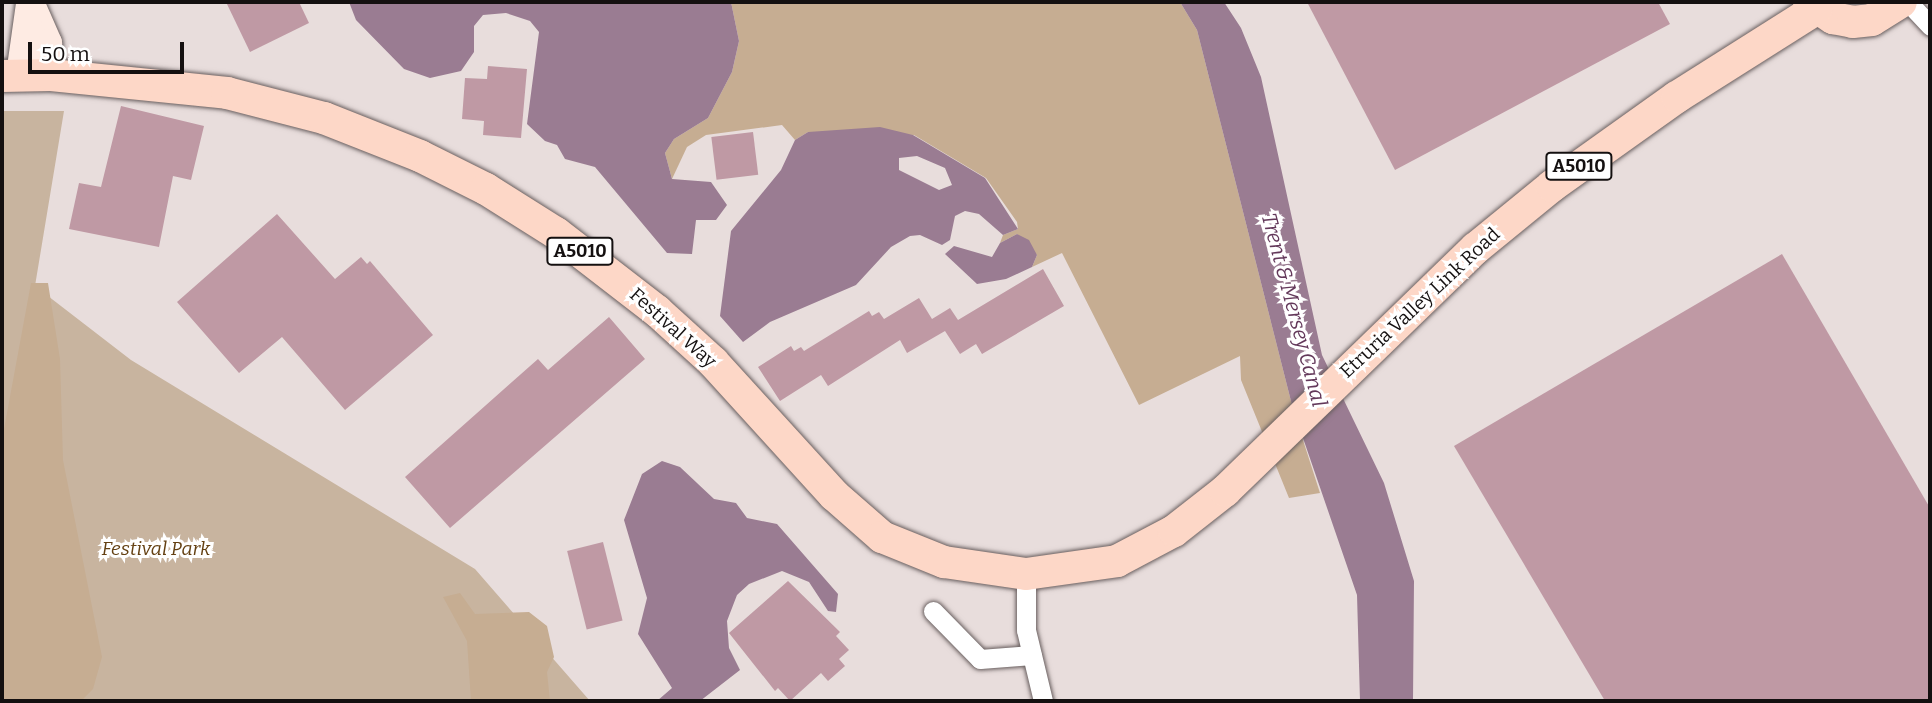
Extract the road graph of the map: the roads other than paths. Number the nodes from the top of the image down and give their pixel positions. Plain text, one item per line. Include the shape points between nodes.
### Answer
1 (1901, 2) edge
2 (1908, 2) edge
3 (30, 3) edge
4 (1813, 5) edge
5 (1930, 26) edge
6 (51, 75) junction
7 (11, 76) edge
8 (1026, 574) junction
9 (933, 611) dead end
10 (1032, 655) junction
11 (1043, 701) edge

1 - 4 main road, A5010 via 1872,20 1853,22
2 - 5 street
3 - 6 street via 48,43
3 - 7 street
4 - 8 main road, Etruria Valley Link Road / A5010 via 1552,186 1476,248 1225,491 1149,547 1117,562
6 - 7 main road, Festival Way / A5010
6 - 8 main road, Festival Way / A5010 via 270,101 420,156 486,189 556,233 666,319 713,362 834,495 882,537 944,562
8 - 10 street via 1026,630
9 - 10 street via 980,659
10 - 11 street

